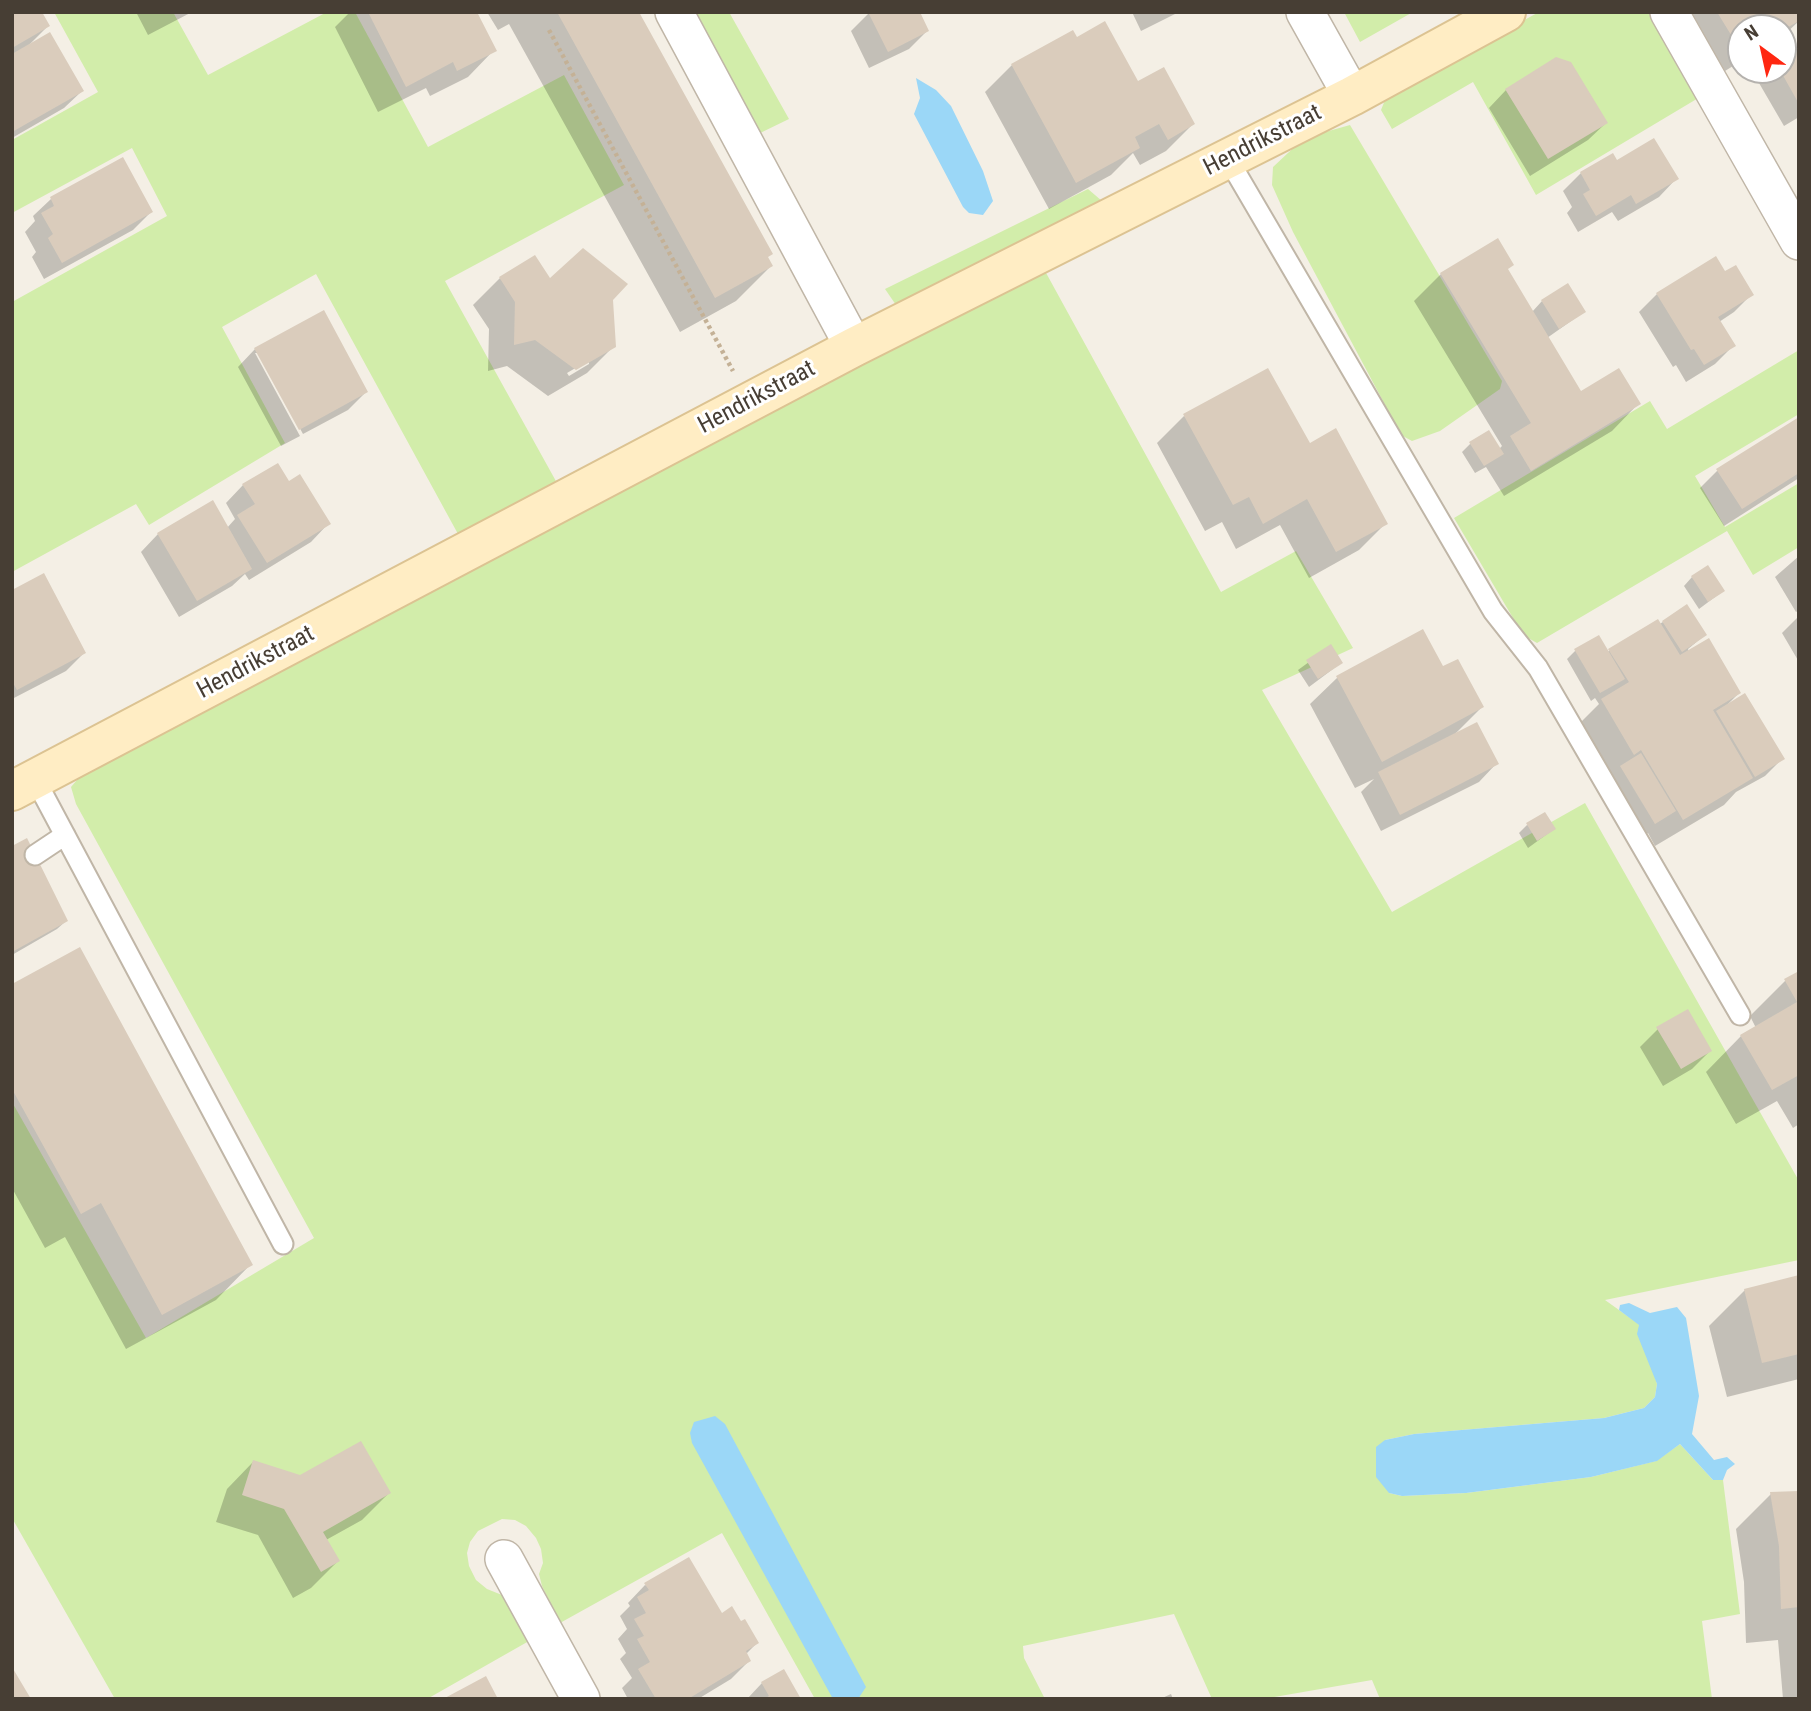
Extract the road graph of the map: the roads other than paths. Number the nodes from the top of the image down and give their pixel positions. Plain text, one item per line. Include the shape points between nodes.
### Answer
1 (674, 12) edge
2 (1305, 12) edge
3 (1506, 12) edge
4 (1669, 12) edge
5 (1352, 96) junction
6 (1228, 159) junction
7 (1799, 241) edge
8 (854, 347) junction
9 (24, 785) edge
10 (65, 835) junction
11 (35, 855) dead end
12 (1740, 1015) dead end
13 (283, 1244) dead end
14 (504, 1559) dead end
15 (581, 1699) edge

1 - 8 street
2 - 5 street
3 - 5 street, Hendrikstraat
4 - 7 street
5 - 6 street, Hendrikstraat
6 - 8 street, Hendrikstraat
6 - 12 lane via 1493,611 1538,668
8 - 9 street, Hendrikstraat
9 - 10 lane
10 - 11 lane
10 - 13 lane
14 - 15 street

